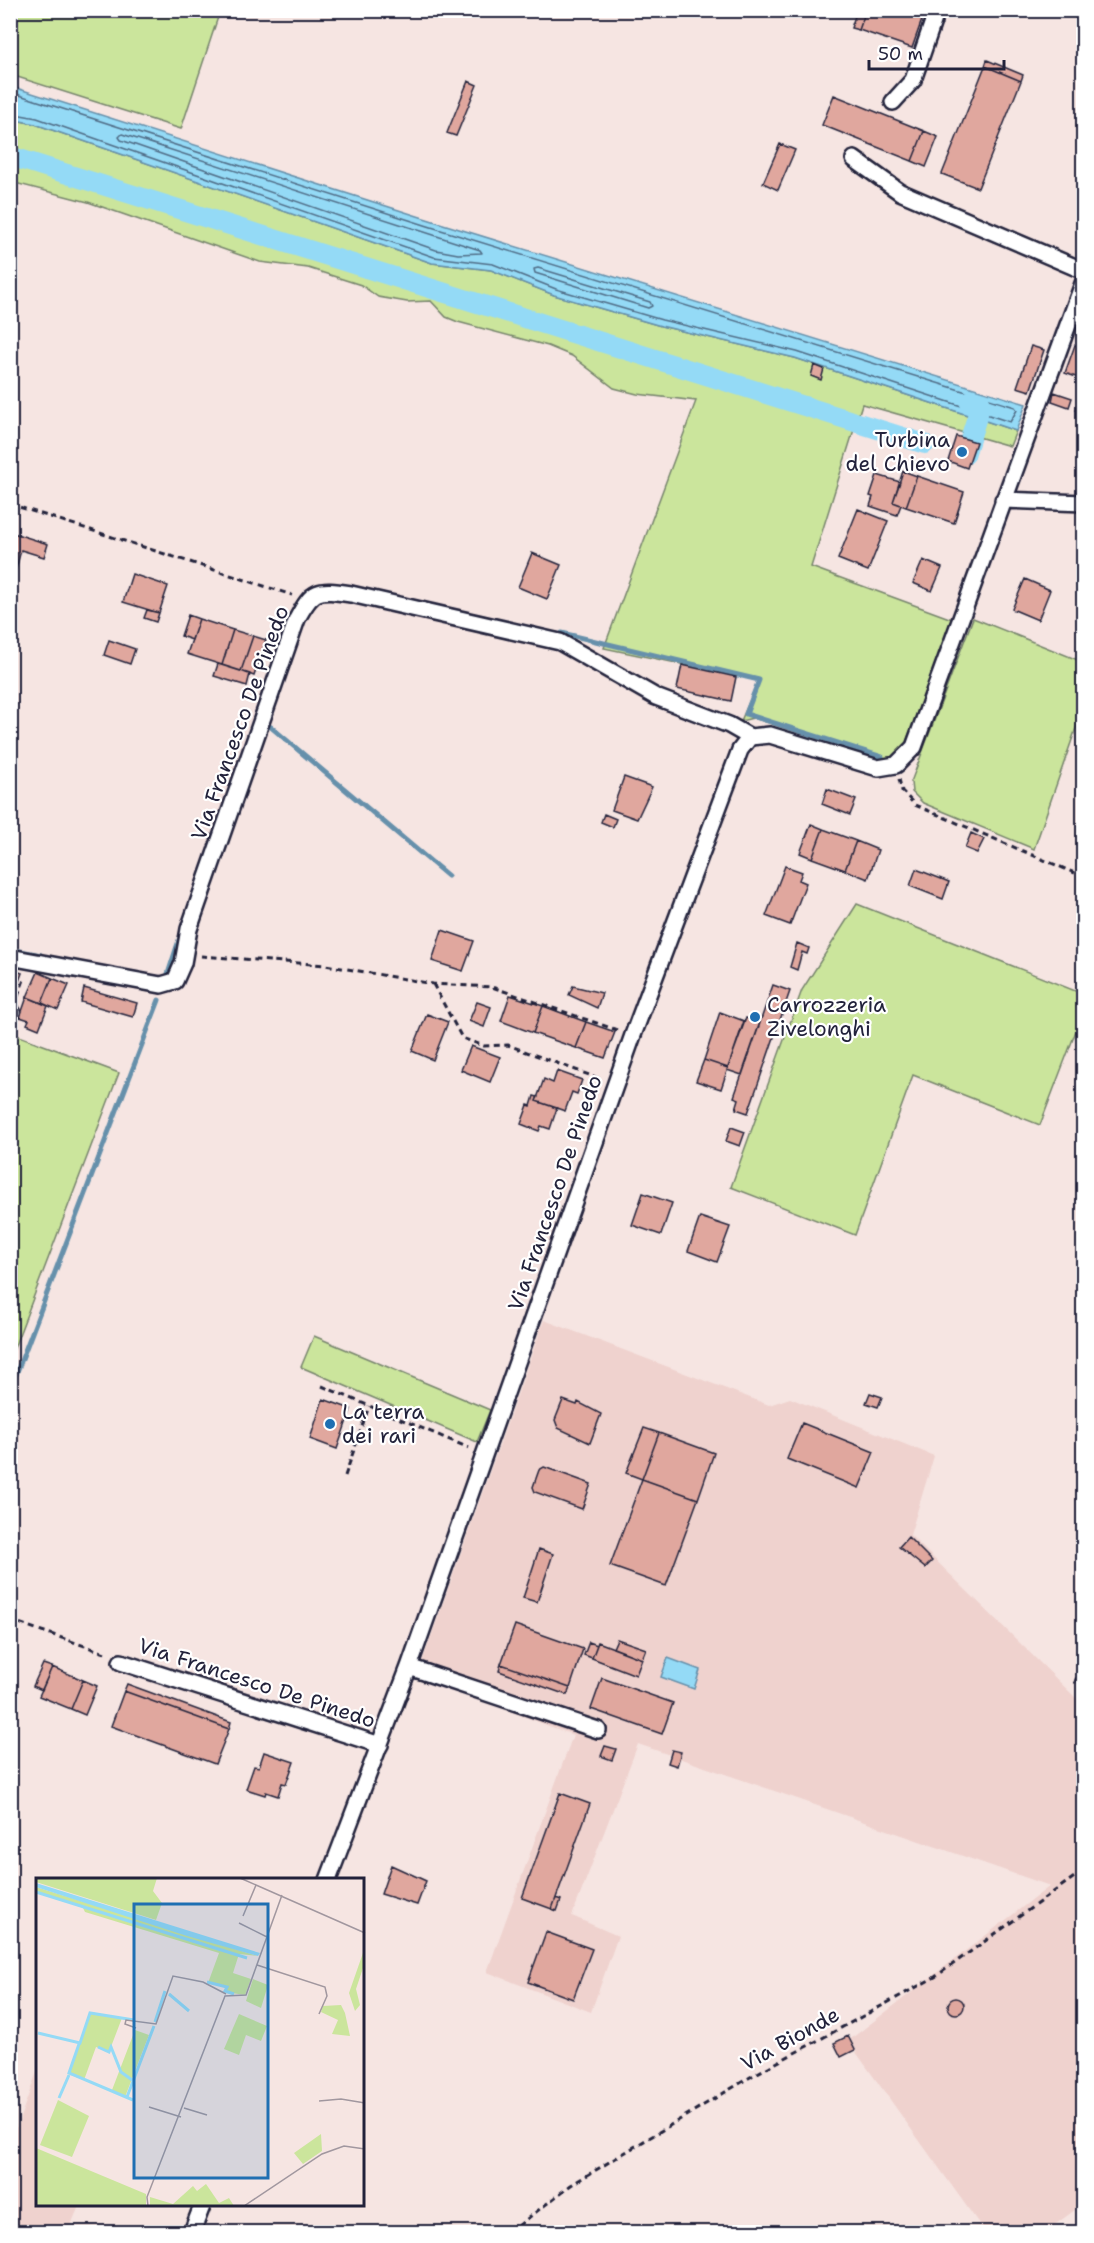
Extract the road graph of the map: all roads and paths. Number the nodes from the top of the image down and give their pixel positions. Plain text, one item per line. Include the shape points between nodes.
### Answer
1 (938, 10) edge
2 (892, 102) dead end
3 (854, 159) dead end
4 (1083, 271) edge
5 (1083, 281) edge
6 (1003, 500) junction
7 (1083, 503) edge
8 (10, 504) edge
9 (309, 597) junction
10 (750, 736) junction
11 (896, 765) junction
12 (1083, 877) edge
13 (184, 956) junction
14 (10, 957) edge
15 (31, 961) junction
16 (432, 984) junction
17 (11, 1011) edge
18 (633, 1035) junction
19 (615, 1085) junction
20 (322, 1386) dead end
21 (369, 1406) junction
22 (485, 1455) junction
23 (345, 1476) dead end
24 (10, 1620) edge
25 (1083, 1658) edge
26 (121, 1662) joint
27 (409, 1667) junction
28 (1083, 1691) edge
29 (598, 1730) dead end
30 (380, 1745) junction
31 (1083, 1870) edge
32 (329, 1878) edge
33 (201, 2207) edge
34 (192, 2232) edge
35 (510, 2232) edge

1 - 2 street via 912,80
3 - 4 street via 900,192
5 - 6 street
6 - 7 street
6 - 11 street via 914,747
8 - 9 path via 291,595
9 - 10 street, Via Francesco De Pinedo via 334,591 351,594 561,642 656,697
9 - 13 street, Via Francesco De Pinedo via 297,619 204,885
10 - 11 street, Via Francesco De Pinedo via 770,735 878,768
10 - 18 street, Via Francesco De Pinedo via 740,750
11 - 12 path via 902,790 915,805
13 - 15 street, Via Francesco De Pinedo via 175,981 161,985
13 - 16 path via 325,965
14 - 15 street, Via Francesco De Pinedo
15 - 17 path
16 - 18 path via 492,987
16 - 19 path via 462,1038 484,1046 508,1045
18 - 19 street, Via Francesco De Pinedo
19 - 22 street, Via Francesco De Pinedo
20 - 21 path
21 - 22 path
21 - 23 path
22 - 27 street, Via Francesco De Pinedo
24 - 26 path via 100,1650
25 - 28 path via 1075,1682
26 - 30 street, Via Francesco De Pinedo
27 - 29 street
27 - 30 street, Via Francesco De Pinedo
30 - 32 street, Via Francesco De Pinedo
31 - 35 path, Via Bionde via 935,1977 752,2076 571,2184
33 - 34 street

